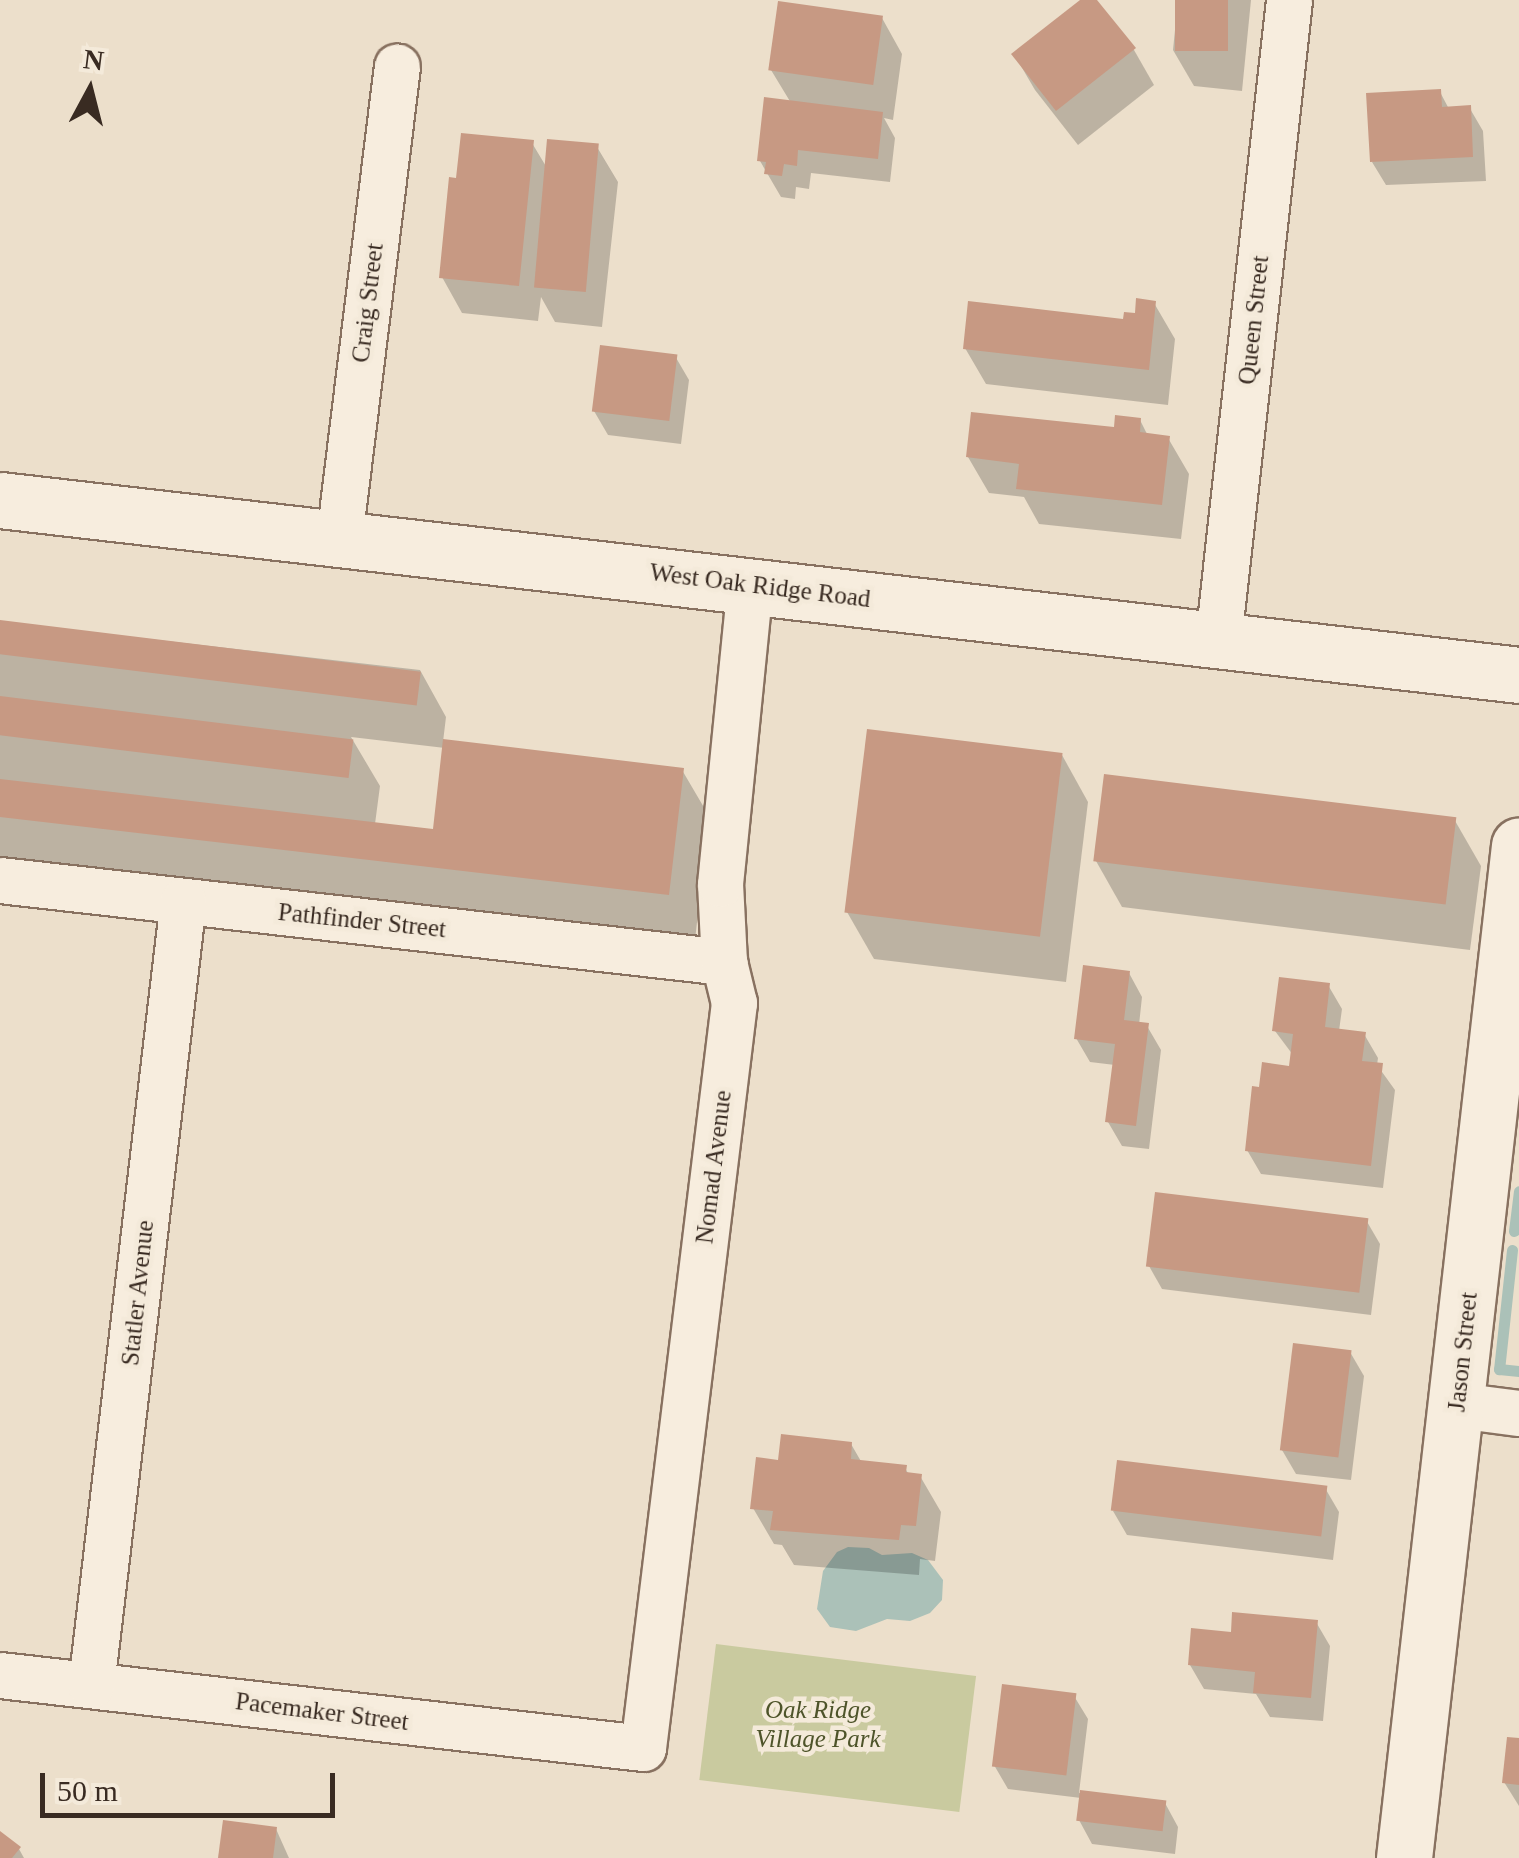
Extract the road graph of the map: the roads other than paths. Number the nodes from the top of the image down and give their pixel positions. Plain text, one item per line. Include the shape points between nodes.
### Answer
1 (1289, 0) edge
2 (397, 68) dead end
3 (0, 500) edge
4 (338, 538) junction
5 (750, 585) junction
6 (1218, 640) junction
7 (1519, 675) edge
8 (1519, 846) edge
9 (0, 880) edge
10 (182, 901) junction
11 (724, 962) junction
12 (1457, 1405) junction
13 (1519, 1413) edge
14 (0, 1675) edge
15 (92, 1685) junction
16 (643, 1748) joint
17 (1404, 1858) edge

1 - 6 street, Queen Street
2 - 4 street, Craig Street
3 - 4 main road, West Oak Ridge Road
4 - 5 main road, West Oak Ridge Road
5 - 6 main road, West Oak Ridge Road
5 - 11 street, Nomad Avenue via 720,884
6 - 7 main road, West Oak Ridge Road
8 - 12 main road, Jason Street
9 - 10 street, Pathfinder Street
10 - 11 street, Pathfinder Street
10 - 15 street, Statler Avenue
11 - 16 street, Nomad Avenue via 734,1003
12 - 13 street
12 - 17 main road, Jason Street
14 - 15 street, Pacemaker Street
15 - 16 street, Pacemaker Street

